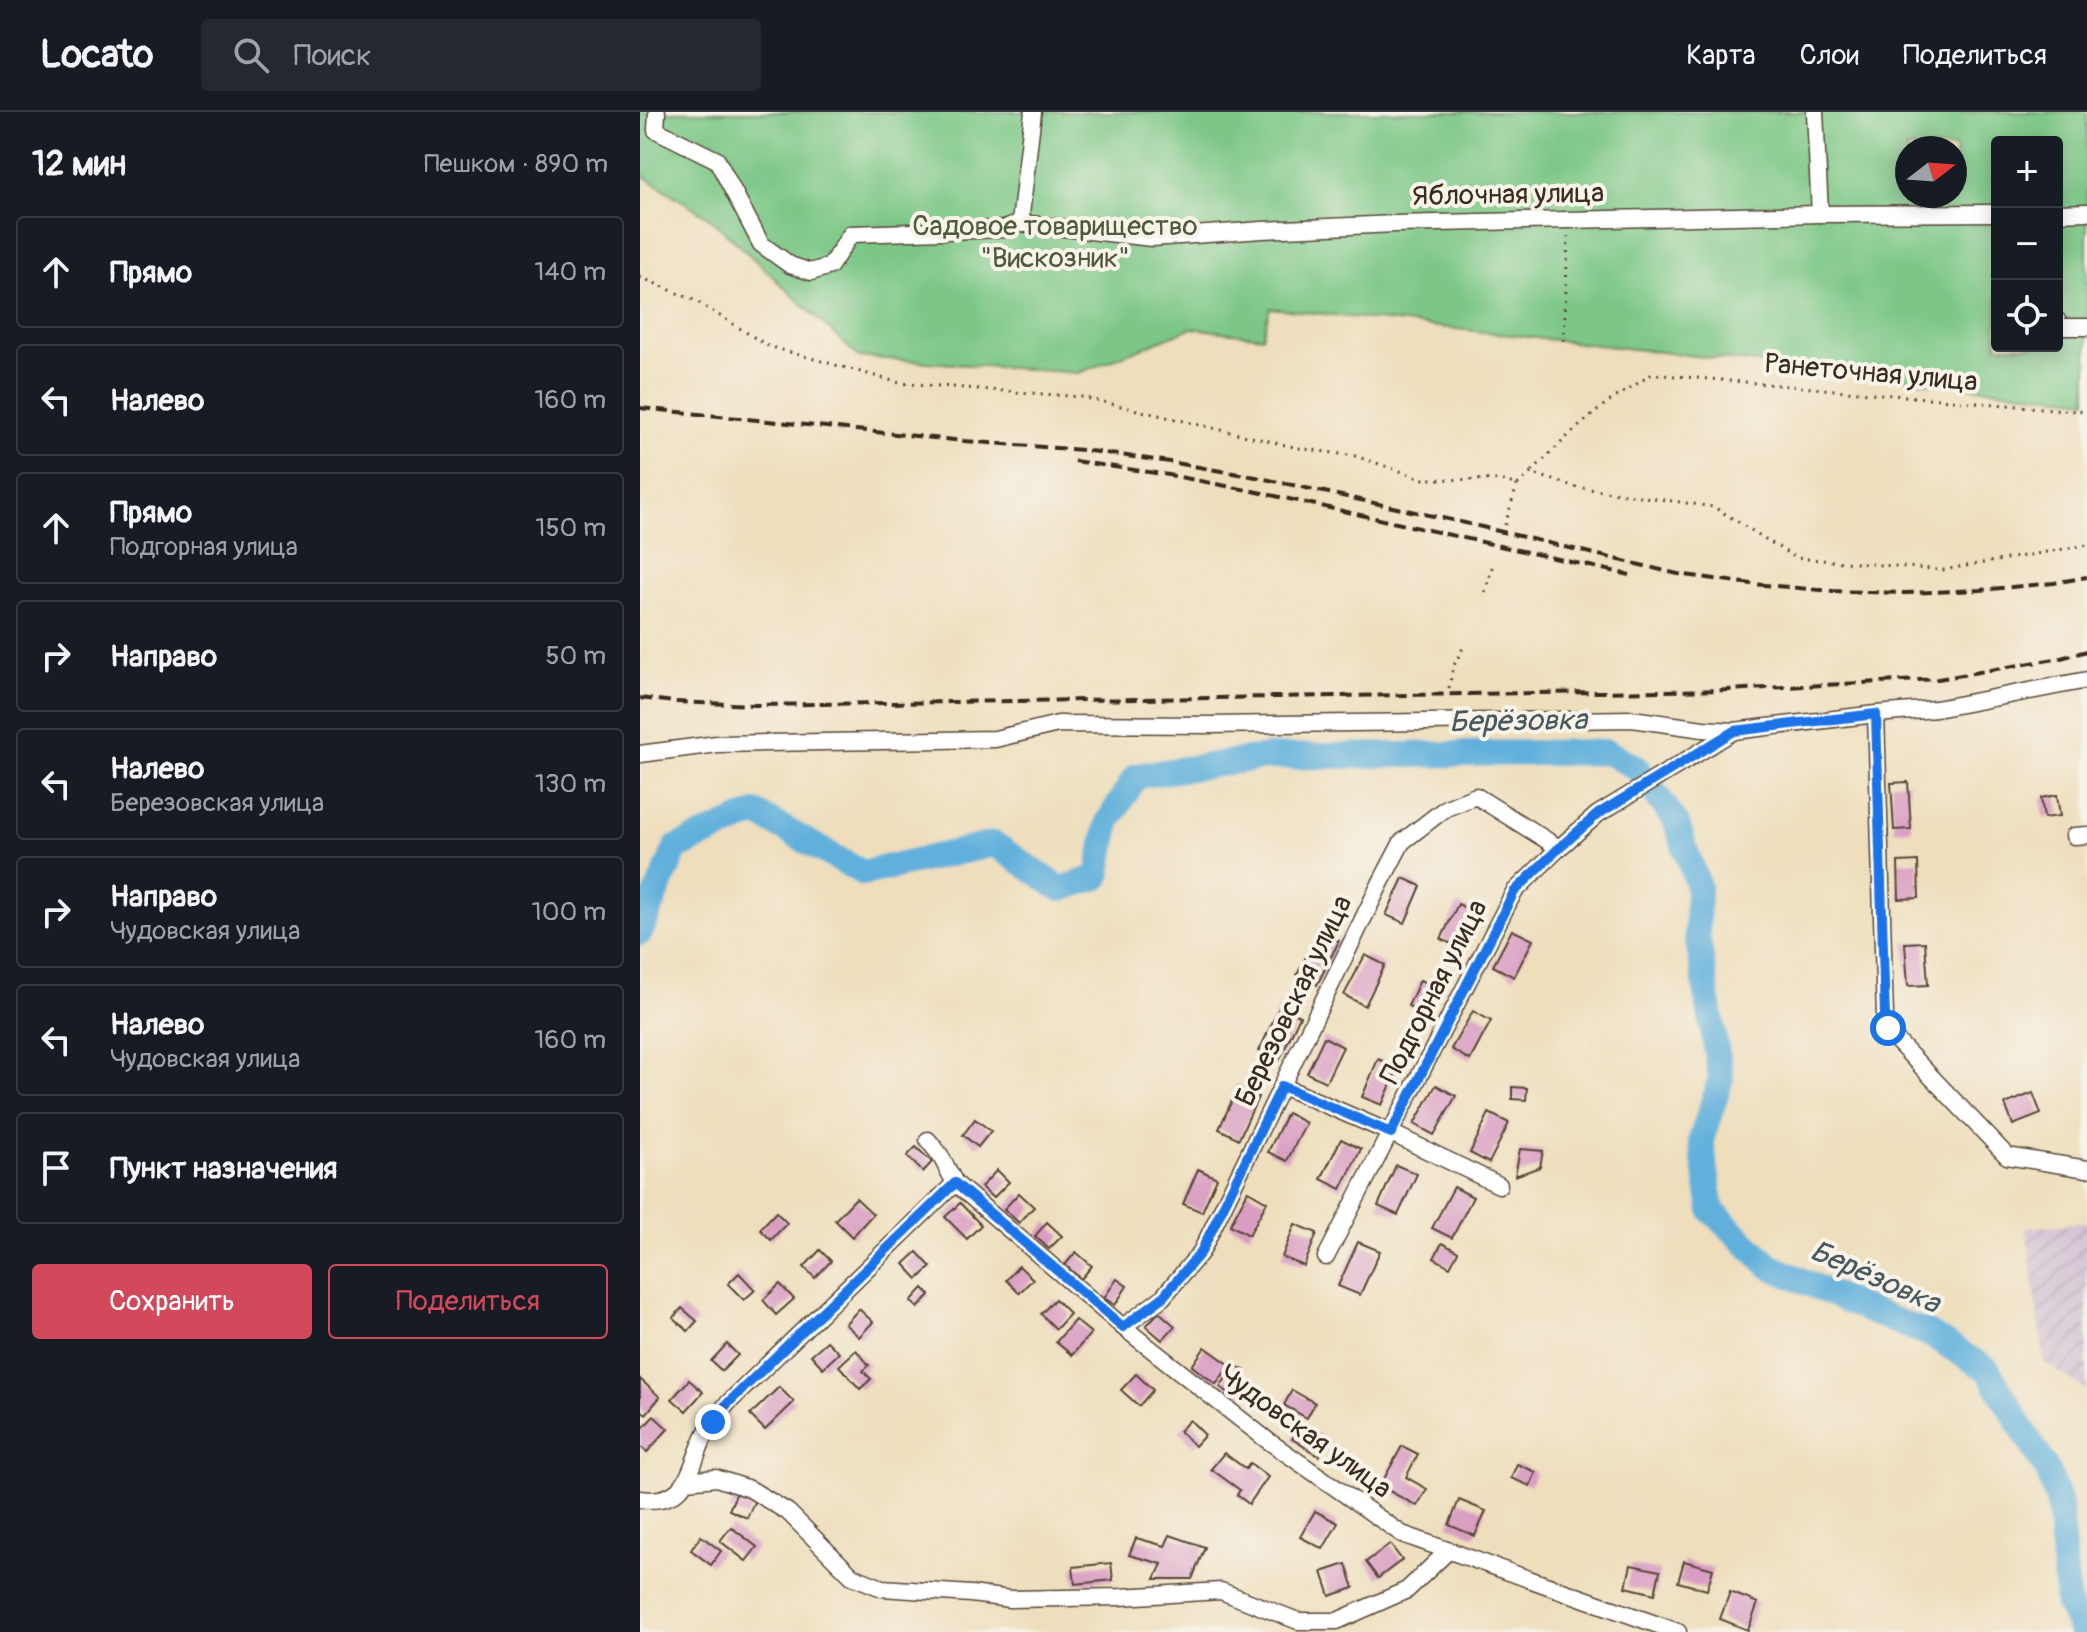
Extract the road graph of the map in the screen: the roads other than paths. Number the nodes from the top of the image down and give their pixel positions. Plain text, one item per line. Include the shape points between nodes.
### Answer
1 (657, 112) edge
2 (1033, 112) edge
3 (1815, 112) edge
4 (2087, 212) edge
5 (1991, 213) edge
6 (2063, 213) edge
7 (1820, 214) junction
8 (1020, 223) junction
9 (2063, 327) edge
10 (2087, 327) edge
11 (2087, 680) edge
12 (1876, 714) junction
13 (1734, 731) junction
14 (640, 754) edge
15 (1559, 848) junction
16 (1282, 1086) junction
17 (1391, 1133) junction
18 (928, 1140) dead end
19 (2087, 1169) edge
20 (955, 1183) junction
21 (1499, 1185) dead end
22 (1326, 1257) dead end
23 (1123, 1327) junction
24 (686, 1481) junction
25 (640, 1499) edge
26 (1448, 1551) junction
27 (1678, 1632) edge

1 - 8 street, Яблочная улица via 656,130 717,160 761,244 790,265 811,272 830,266 851,234 1004,229
2 - 8 street
3 - 7 street
4 - 6 street
5 - 7 street, Яблочная улица
7 - 8 street, Яблочная улица via 1366,225 1152,238
9 - 10 street
11 - 12 street via 1936,709
12 - 13 street
12 - 19 street via 1888,1028 2007,1156
13 - 14 street via 1632,719 1058,724 995,739 717,744
13 - 15 street, Подгорная улица via 1598,814
15 - 16 street, Березовская улица via 1476,796 1446,808 1402,842
15 - 17 street, Подгорная улица via 1514,892
16 - 17 street
16 - 23 street, Березовская улица via 1201,1252 1162,1298
17 - 21 street
17 - 22 street, Подгорная улица
18 - 20 street, Чудовская улица
20 - 23 street, Чудовская улица
20 - 24 street via 726,1405 706,1433
23 - 26 street, Чудовская улица via 1267,1440 1402,1534
24 - 25 street via 665,1499
24 - 26 street via 716,1478 750,1489 788,1512 852,1576 882,1588 1010,1599 1221,1591 1298,1621 1337,1621 1407,1590
26 - 27 street, Чудовская улица

